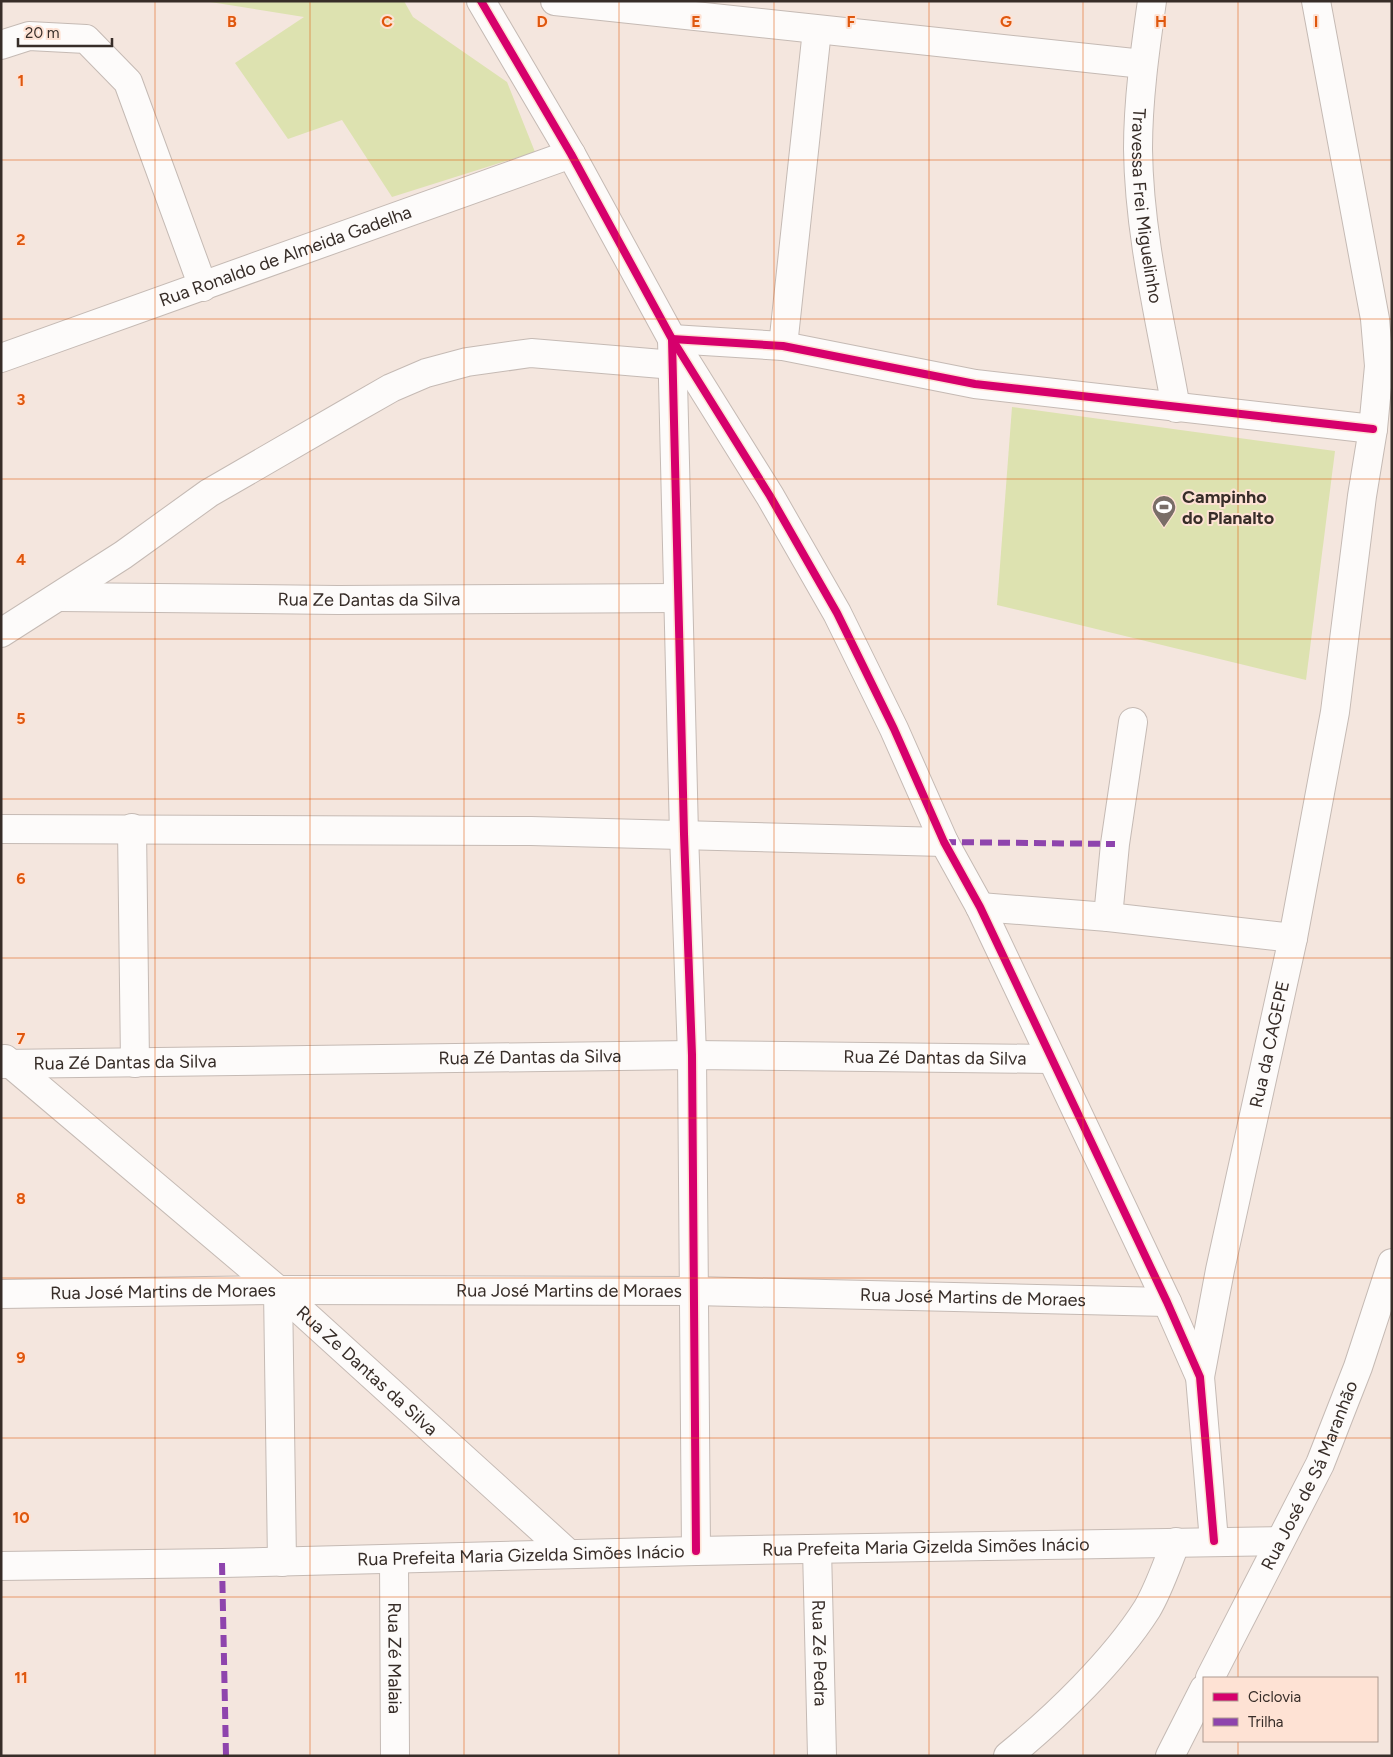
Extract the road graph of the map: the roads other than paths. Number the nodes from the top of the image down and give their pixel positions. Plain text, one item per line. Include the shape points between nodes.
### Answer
1 (481, 1) edge
2 (556, 1) edge
3 (1152, 1) edge
4 (1316, 1) edge
5 (817, 30) junction
6 (1, 45) edge
7 (1143, 64) junction
8 (571, 154) junction
9 (203, 287) junction
10 (783, 346) junction
11 (673, 352) junction
12 (1, 358) edge
13 (1176, 408) junction
14 (1373, 429) junction
15 (60, 597) junction
16 (678, 598) junction
17 (1, 633) edge
18 (1133, 722) dead end
19 (132, 828) junction
20 (1, 830) edge
21 (684, 834) junction
22 (944, 842) junction
23 (980, 907) junction
24 (1108, 917) junction
25 (1293, 938) junction
26 (692, 1055) junction
27 (1050, 1059) junction
28 (4, 1061) edge
29 (135, 1063) junction
30 (1389, 1280) edge
31 (278, 1290) junction
32 (694, 1291) junction
33 (1, 1294) edge
34 (1167, 1302) junction
35 (1200, 1377) junction
36 (1214, 1541) junction
37 (1280, 1541) junction
38 (1176, 1542) junction
39 (817, 1549) junction
40 (696, 1551) junction
41 (569, 1554) junction
42 (394, 1559) junction
43 (282, 1562) junction
44 (1, 1566) edge
45 (1211, 1677) edge
46 (1203, 1691) edge
47 (395, 1756) edge
48 (822, 1756) edge
49 (1008, 1756) edge
50 (1170, 1756) edge

1 - 8 street
2 - 5 street
3 - 7 street, Travessa Frei Miguelinho
4 - 14 street, Rua da CAGEPE via 1375,319 1379,366
5 - 7 street
5 - 10 street
6 - 9 street via 29,36 86,39 128,82
7 - 13 street, Travessa Frei Miguelinho via 1138,149 1145,234
8 - 9 street, Rua Ronaldo de Almeida Gadelha
8 - 11 street
9 - 12 street, Rua Ronaldo de Almeida Gadelha
10 - 11 street
10 - 13 street via 975,384
11 - 15 street via 531,353 467,362 426,373 391,388 209,493
11 - 16 street
11 - 22 street via 770,496 837,613 894,729
13 - 14 street
14 - 25 street, Rua da CAGEPE via 1335,712
15 - 16 street, Rua Ze Dantas da Silva via 338,600
15 - 17 street
16 - 21 street
18 - 24 street
19 - 20 street
19 - 21 street
19 - 29 street
21 - 22 street
21 - 26 street
22 - 23 street
23 - 24 street
23 - 27 street
24 - 25 street
25 - 35 street, Rua da CAGEPE via 1222,1261
26 - 27 street, Rua Zé Dantas da Silva
26 - 29 street, Rua Zé Dantas da Silva
26 - 32 street
27 - 34 street
28 - 29 street, Rua Zé Dantas da Silva
28 - 31 street, Rua Ze Dantas da Silva
30 - 37 street, Rua José de Sá Maranhão via 1320,1464
31 - 32 street, Rua José Martins de Moraes
31 - 33 street, Rua José Martins de Moraes
31 - 41 street, Rua Ze Dantas da Silva
31 - 43 street
32 - 34 street, Rua José Martins de Moraes
32 - 40 street
34 - 35 street
35 - 36 street
36 - 37 street, Rua Prefeita Maria Gizelda Simões Inácio
36 - 38 street, Rua Prefeita Maria Gizelda Simões Inácio
37 - 45 street, Rua José de Sá Maranhão
38 - 39 street, Rua Prefeita Maria Gizelda Simões Inácio
38 - 49 street via 1148,1608 1114,1652 1055,1714
39 - 40 street, Rua Prefeita Maria Gizelda Simões Inácio
39 - 48 street, Rua Zé Pedra
40 - 41 street, Rua Prefeita Maria Gizelda Simões Inácio
41 - 42 street, Rua Prefeita Maria Gizelda Simões Inácio
42 - 43 street, Rua Prefeita Maria Gizelda Simões Inácio
42 - 47 street, Rua Zé Malaia
43 - 44 street, Rua Prefeita Maria Gizelda Simões Inácio
46 - 50 street

